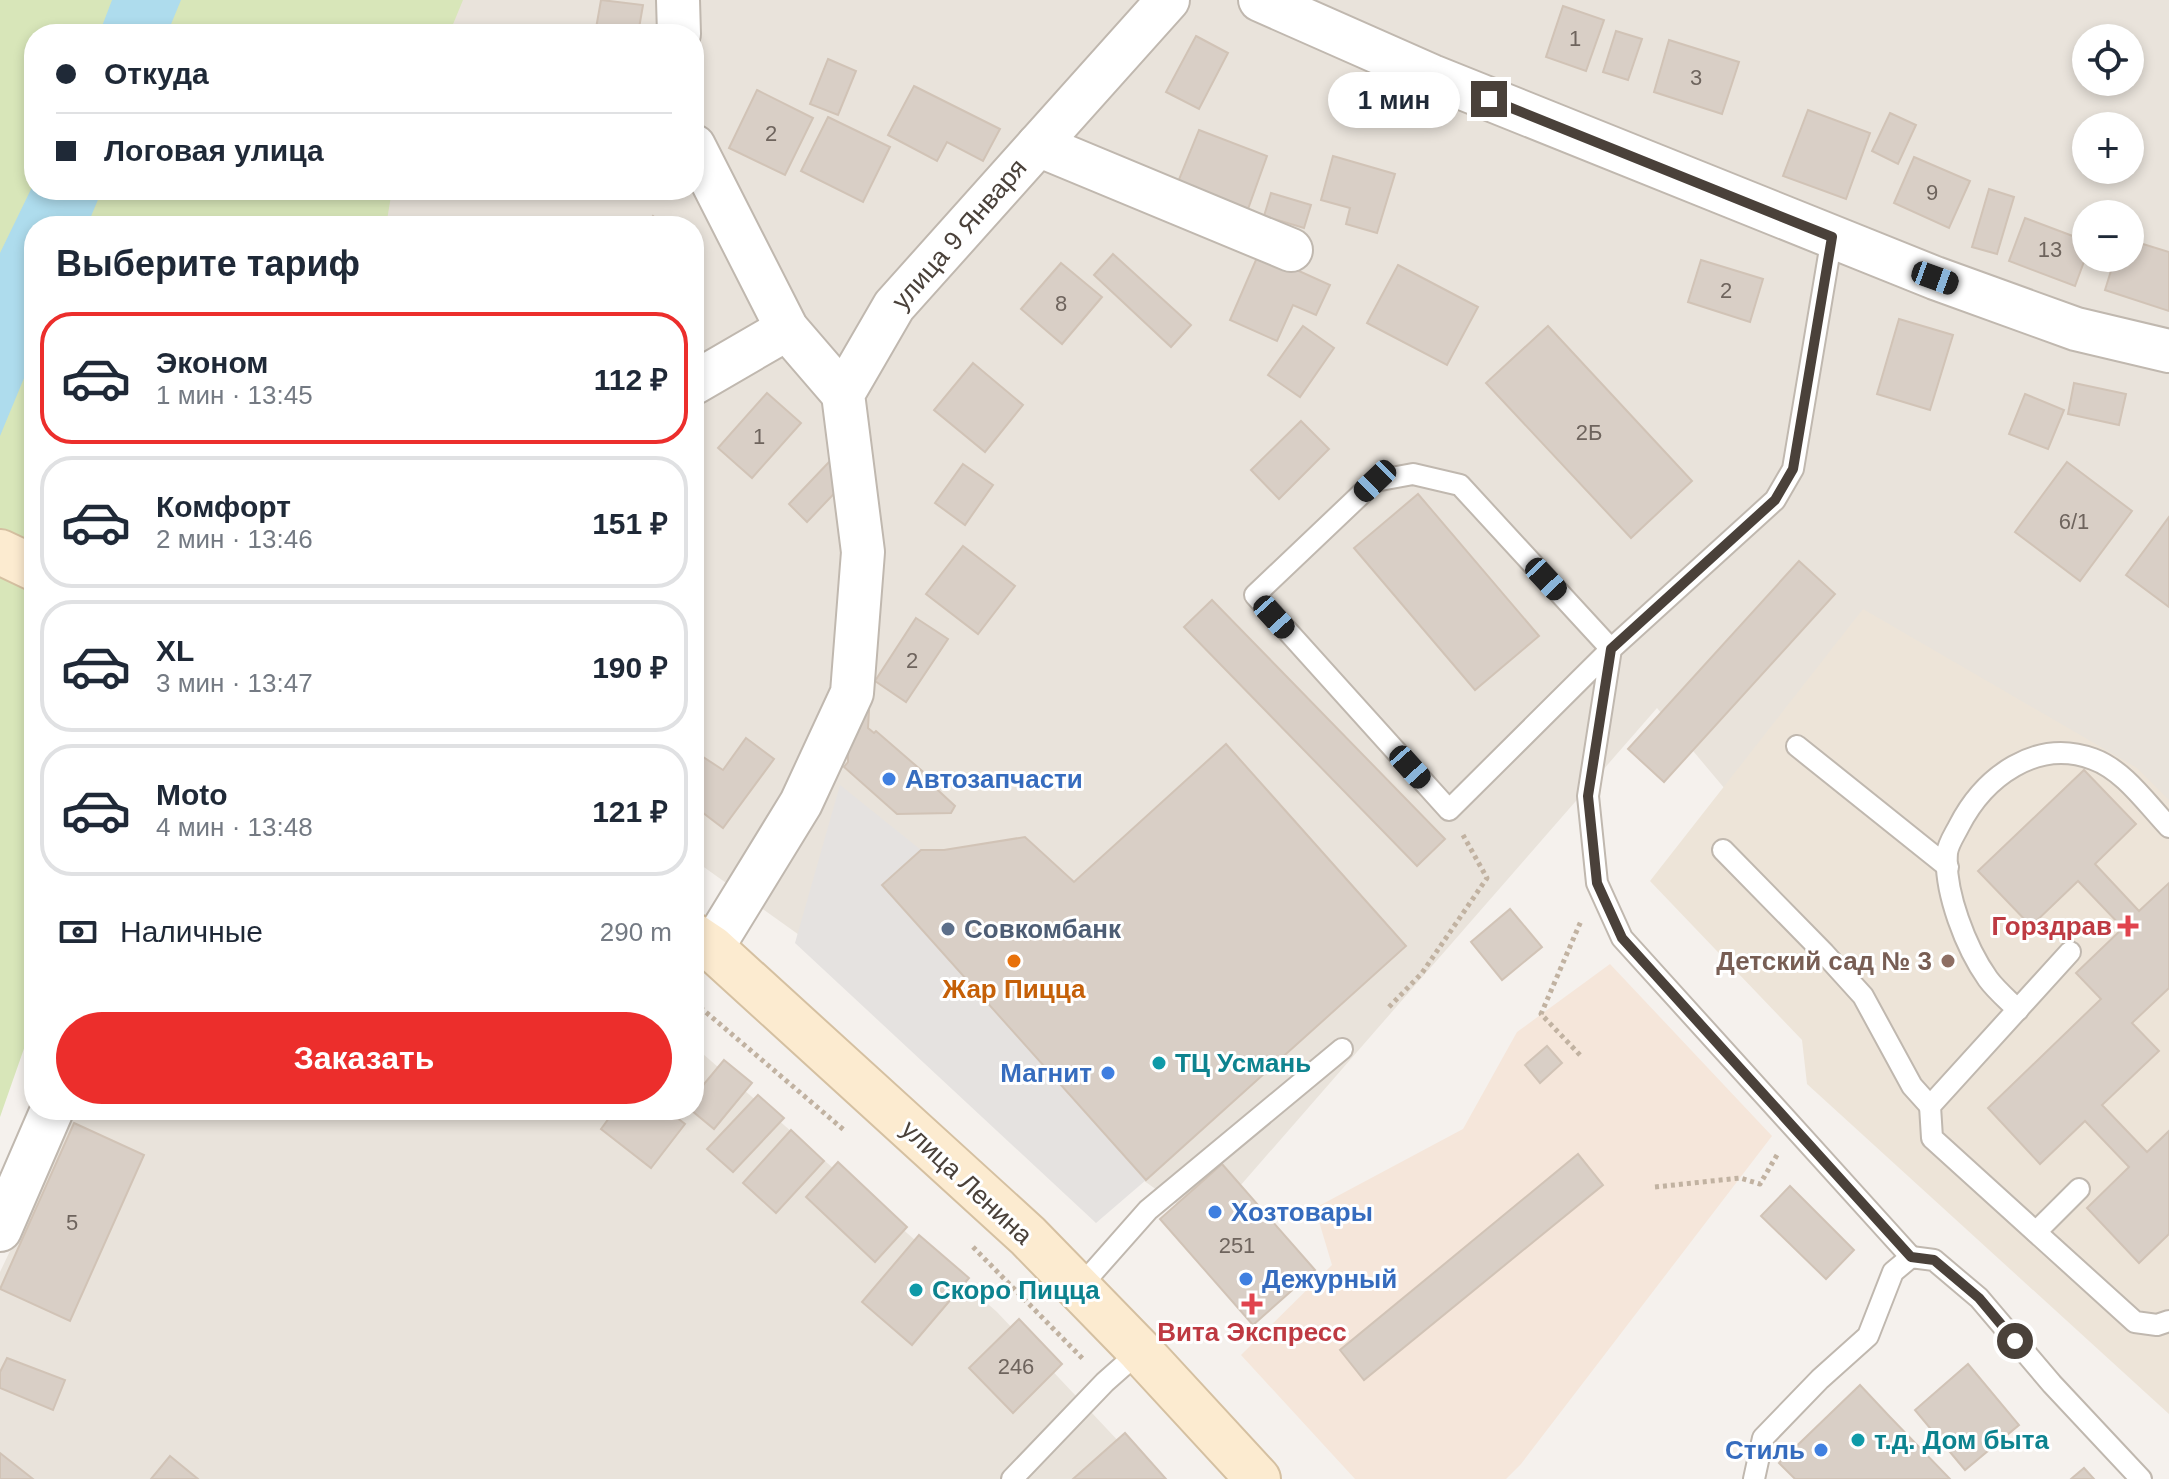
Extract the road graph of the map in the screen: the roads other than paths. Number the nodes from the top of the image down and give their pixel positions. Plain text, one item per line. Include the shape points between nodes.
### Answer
1 (678, 0) edge
2 (1168, 0) edge
3 (1260, 0) edge
4 (679, 24) edge
5 (1038, 145) junction
6 (704, 166) edge
7 (1832, 237) junction
8 (1291, 250) dead end
9 (787, 329) junction
10 (2169, 351) edge
11 (704, 377) edge
12 (843, 394) junction
13 (0, 552) edge
14 (24, 563) edge
15 (1611, 649) junction
16 (1797, 746) dead end
17 (2169, 827) edge
18 (1723, 850) dead end
19 (1948, 867) junction
20 (704, 941) edge
21 (704, 943) edge
22 (2070, 952) dead end
23 (2018, 1010) junction
24 (1342, 1049) dead end
25 (1930, 1106) junction
26 (48, 1120) edge
27 (2079, 1189) dead end
28 (0, 1230) edge
29 (2036, 1232) junction
30 (1911, 1257) junction
31 (1079, 1288) junction
32 (2169, 1321) edge
33 (1140, 1351) junction
34 (1012, 1479) edge
35 (1258, 1479) edge
36 (1754, 1479) edge
37 (2141, 1479) edge

1 - 4 street
2 - 5 street, улица 9 Января
3 - 7 street via 1432,76
5 - 8 street, улица 9 Января
5 - 12 street, улица 9 Января via 894,306
6 - 9 street
7 - 10 street via 2076,329
7 - 15 lane via 1793,469 1775,500
9 - 11 street
9 - 12 street
12 - 20 street via 863,552 852,693 801,803
13 - 14 main road
15 - 15 lane via 1460,485 1413,474 1375,481 1255,595 1449,810
15 - 30 lane via 1588,796 1597,883 1622,938
16 - 19 lane
17 - 19 lane via 2125,780 2095,759 2064,751 2028,759 1991,781 1947,851
18 - 25 lane via 1863,996 1912,1086
19 - 23 lane via 1949,889 1965,935 1988,979
21 - 31 main road, улица Ленина
22 - 23 lane
23 - 25 lane
24 - 31 lane via 1148,1210
25 - 29 lane via 1932,1138
26 - 28 street
27 - 29 lane
29 - 32 lane via 2135,1322
30 - 36 lane via 1893,1272 1868,1336 1763,1438
30 - 37 lane via 1934,1260 1979,1298
31 - 33 main road, улица Ленина
33 - 34 lane
33 - 35 main road, улица Ленина

